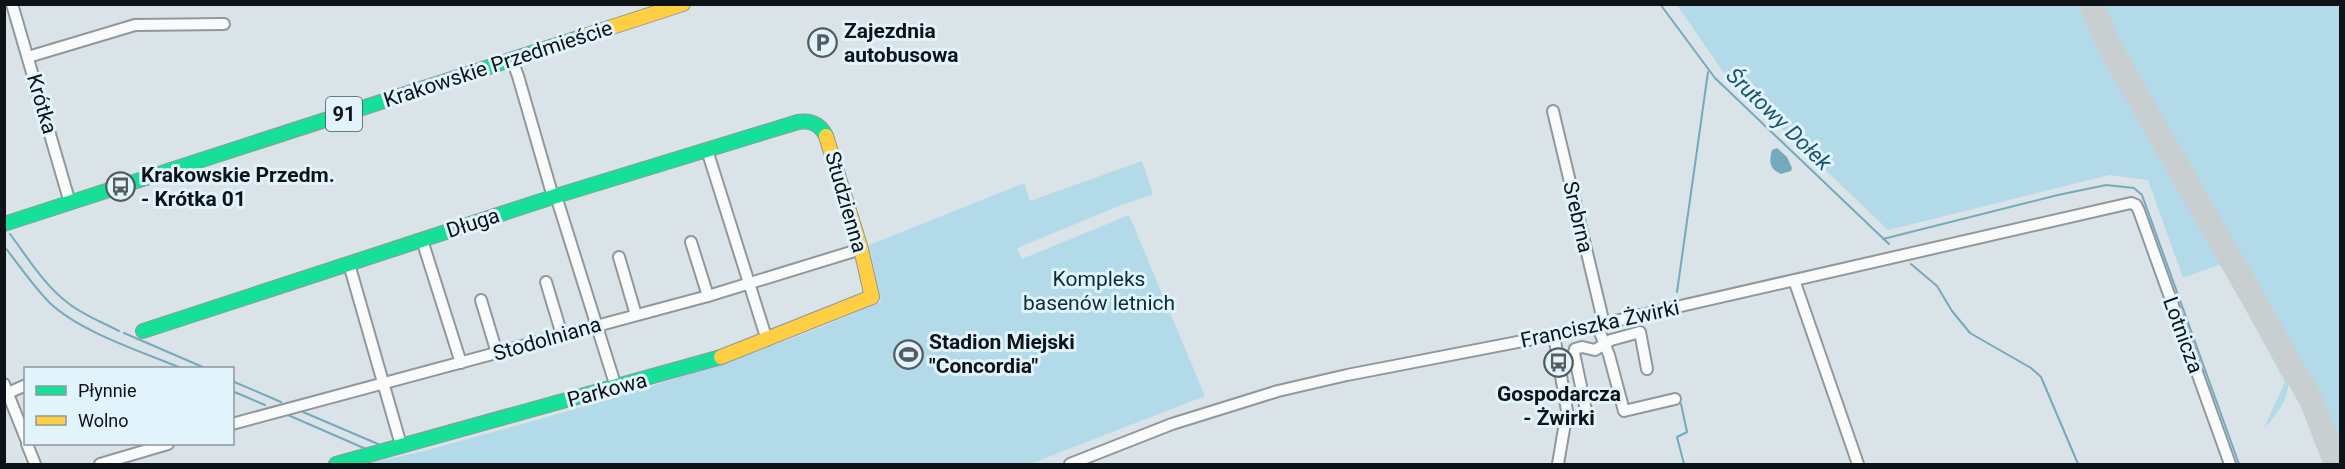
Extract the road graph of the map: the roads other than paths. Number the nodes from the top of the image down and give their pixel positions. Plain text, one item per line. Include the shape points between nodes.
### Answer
1 (12, 4) edge
2 (683, 4) edge
3 (224, 24) dead end
4 (28, 57) junction
5 (512, 60) junction
6 (1553, 111) dead end
7 (804, 120) joint
8 (707, 150) junction
9 (555, 196) junction
10 (70, 203) junction
11 (2136, 205) joint
12 (4, 224) edge
13 (422, 240) junction
14 (691, 242) dead end
15 (861, 249) junction
16 (619, 257) dead end
17 (349, 264) junction
18 (1794, 280) junction
19 (546, 282) dead end
20 (750, 284) junction
21 (708, 296) junction
22 (872, 297) joint
23 (481, 300) dead end
24 (636, 315) junction
25 (1600, 324) junction
26 (597, 325) junction
27 (143, 331) dead end
28 (562, 335) junction
29 (1554, 335) junction
30 (767, 340) junction
31 (1604, 345) junction
32 (497, 353) junction
33 (461, 363) junction
34 (1647, 369) dead end
35 (384, 384) junction
36 (24, 385) edge
37 (616, 387) junction
38 (6, 388) edge
39 (1675, 399) dead end
40 (1567, 421) junction
41 (234, 423) edge
42 (24, 434) edge
43 (27, 445) edge
44 (165, 445) edge
45 (401, 445) junction
46 (35, 465) edge
47 (100, 465) edge
48 (336, 465) edge
49 (1070, 465) edge
50 (1558, 465) edge
51 (1858, 465) edge
52 (2230, 465) edge

1 - 4 street, Krótka
2 - 5 street, Krakowskie Przedmieście / 91
3 - 4 street via 135,25
4 - 10 street, Krótka
5 - 9 street
5 - 10 street, Krakowskie Przedmieście / 91
6 - 25 street, Srebrna
7 - 8 street, Długa
7 - 15 street, Studzienna via 816,123 825,133
8 - 9 street, Długa
8 - 20 street
9 - 13 street, Długa
9 - 26 street
10 - 12 street, Krakowskie Przedmieście / 91
11 - 18 street, Franciszka Żwirki via 2126,203
11 - 52 street, Lotnicza
13 - 17 street, Długa
13 - 33 street
14 - 21 street
15 - 20 street, Stodolniana
15 - 22 street, Studzienna
16 - 24 street
17 - 27 street, Długa
17 - 35 street
18 - 25 street, Franciszka Żwirki
18 - 51 street
19 - 28 street
20 - 21 street, Stodolniana
20 - 30 street
21 - 24 street, Stodolniana
22 - 30 street, Parkowa
23 - 32 street
24 - 26 street, Stodolniana
25 - 29 street, Franciszka Żwirki
25 - 31 street, Srebrna
26 - 28 street, Stodolniana
26 - 37 street
28 - 32 street, Stodolniana
29 - 40 street
29 - 49 street, Franciszka Żwirki via 1278,391 1172,424
30 - 37 street, Parkowa via 707,362
31 - 34 street via 1640,332
31 - 39 street, Srebrna via 1624,411
31 - 40 street via 1595,350 1574,350 1587,415
32 - 33 street, Stodolniana
33 - 35 street, Stodolniana
35 - 41 street, Stodolniana
35 - 45 street
36 - 38 street
37 - 45 street, Parkowa
38 - 42 street
40 - 50 street
43 - 46 street
44 - 47 street
45 - 48 street, Parkowa

